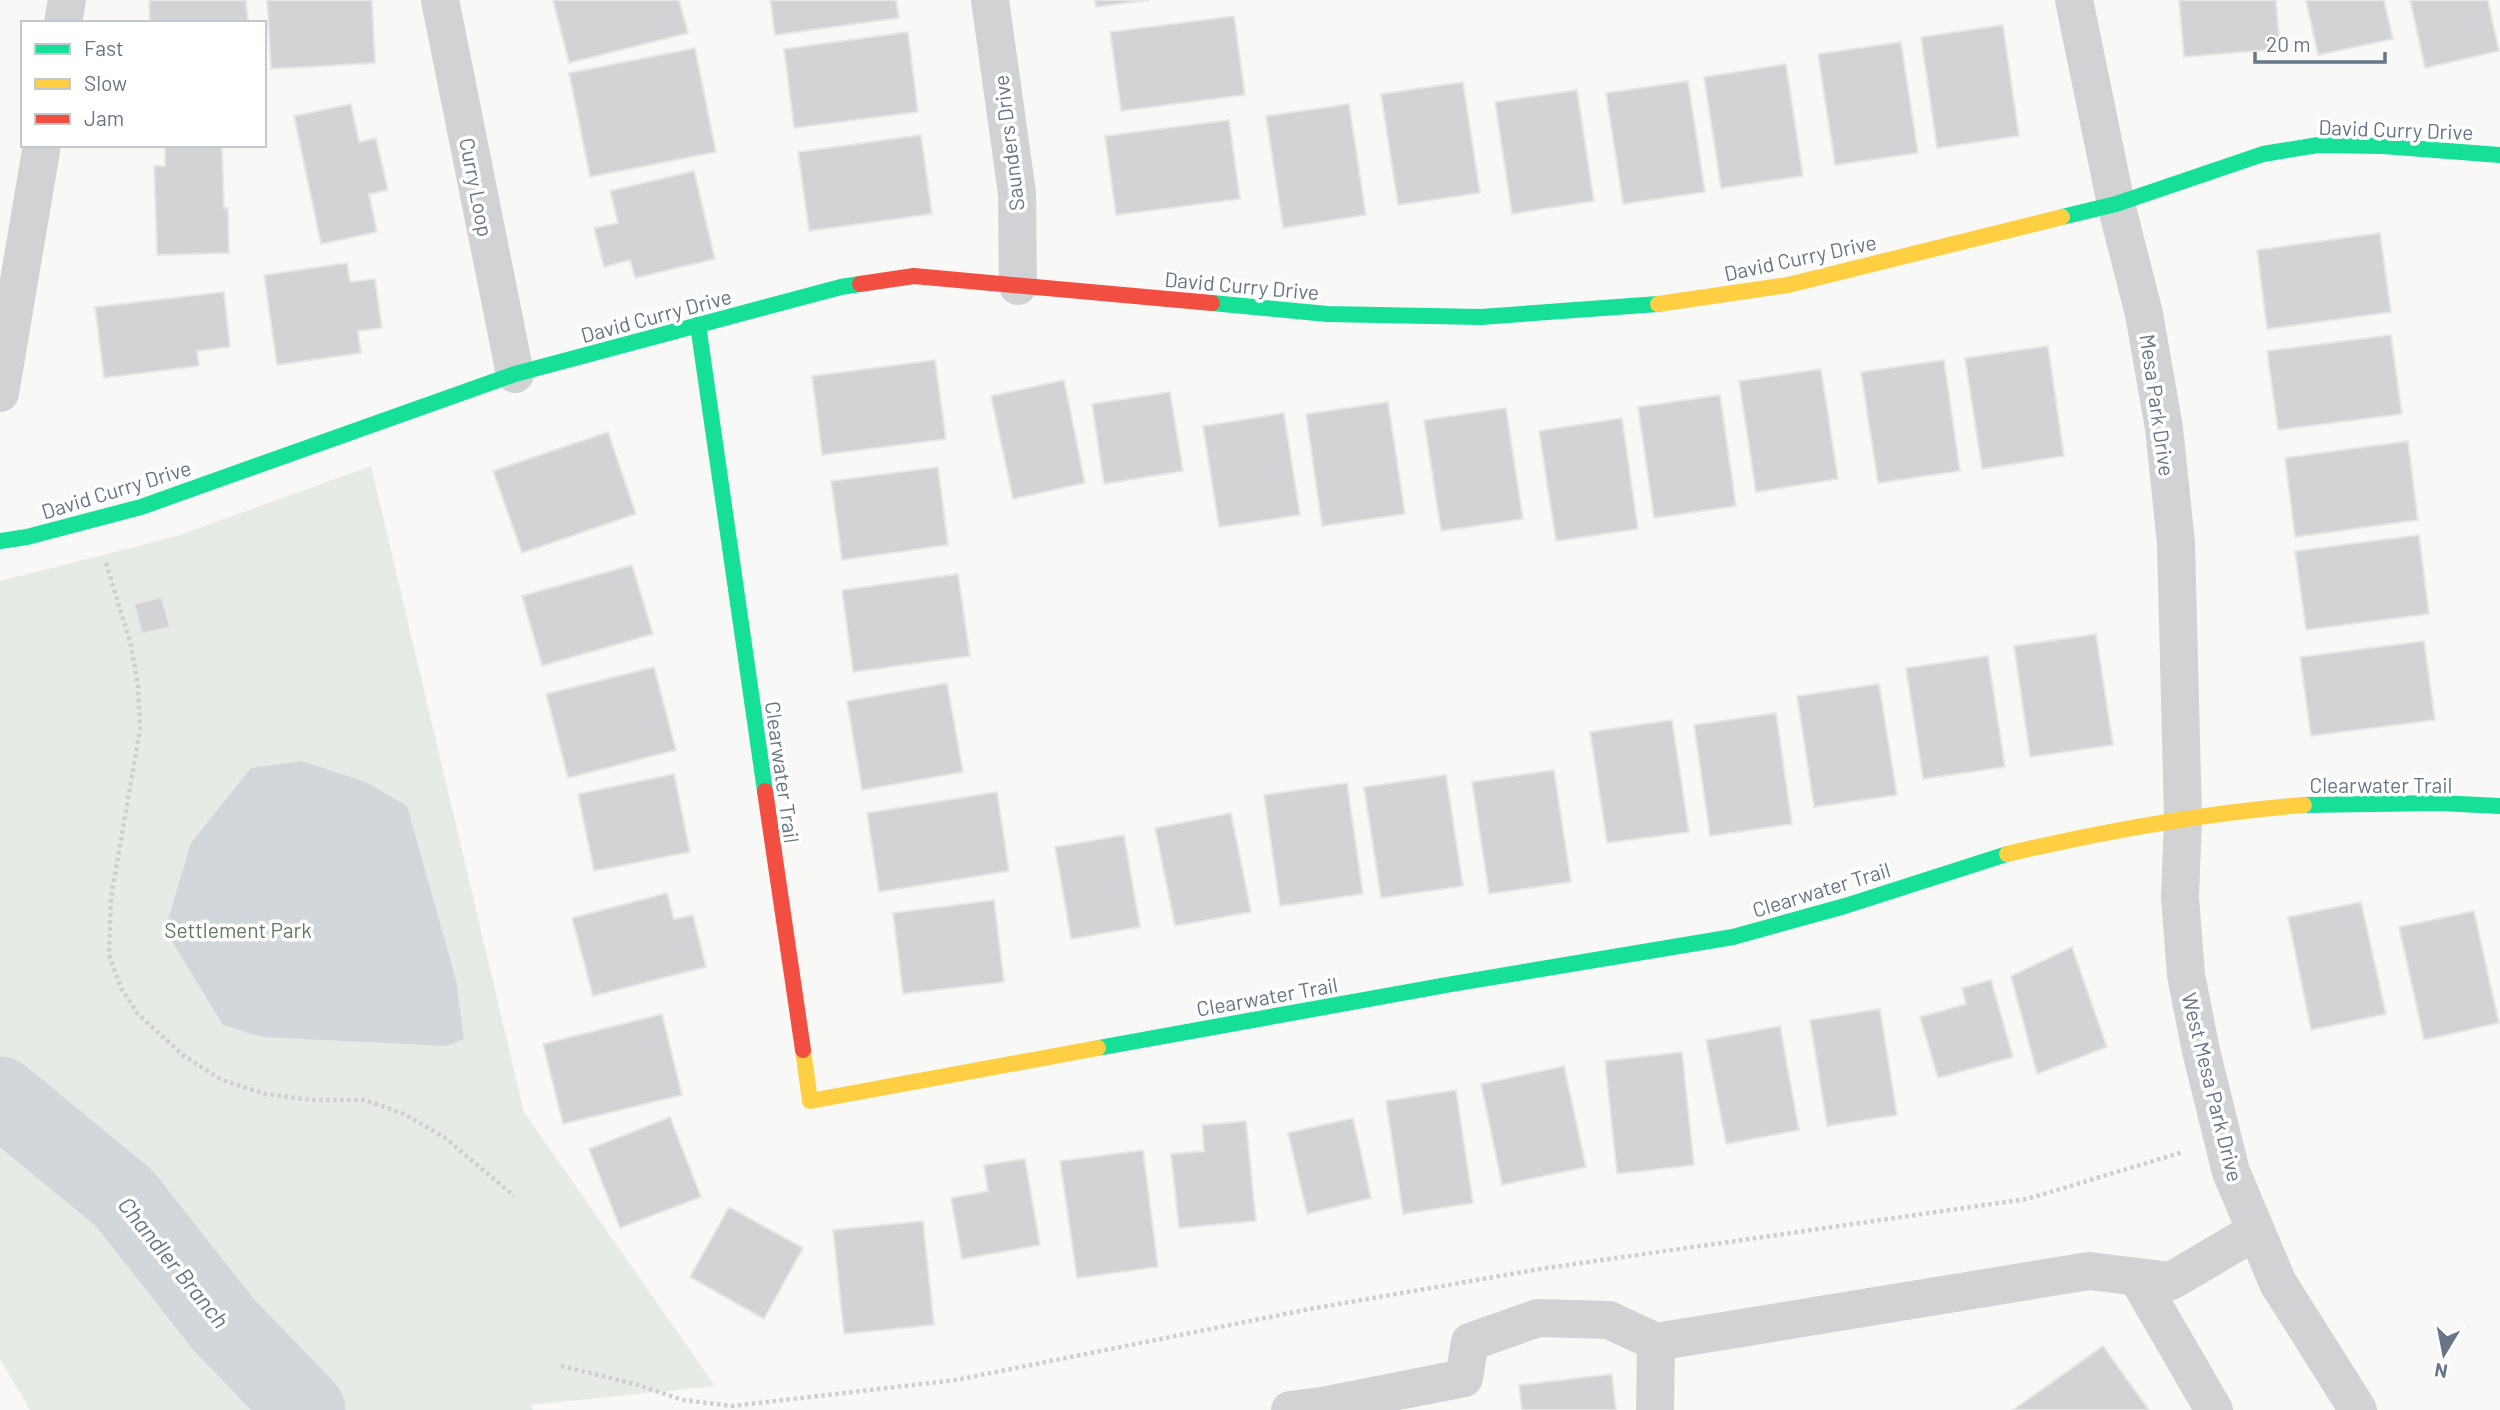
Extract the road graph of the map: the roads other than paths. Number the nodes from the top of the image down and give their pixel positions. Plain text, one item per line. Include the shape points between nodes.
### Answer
1 (67, 0) edge
2 (440, 0) edge
3 (990, 0) edge
4 (2074, 0) edge
5 (63, 21) edge
6 (42, 147) edge
7 (2500, 155) edge
8 (2116, 204) junction
9 (1018, 286) junction
10 (698, 325) junction
11 (515, 374) junction
12 (0, 393) edge
13 (0, 541) edge
14 (2500, 806) edge
15 (2183, 818) junction
16 (2256, 1231) junction
17 (2137, 1277) junction
18 (1656, 1342) junction
19 (1290, 1410) edge
20 (1655, 1410) edge
21 (2214, 1410) edge
22 (2358, 1410) edge

1 - 5 street
2 - 11 street, Curry Loop
3 - 9 street, Saunders Drive via 1017,193
4 - 8 street, Mesa Park Drive
6 - 12 street
7 - 8 street, David Curry Drive via 2318,145 2263,154
8 - 9 street, David Curry Drive via 1788,285 1635,307 1482,317 1327,314
8 - 15 street, Mesa Park Drive via 2144,314 2164,428 2176,543
9 - 10 street, David Curry Drive via 914,276 841,287
10 - 11 street, David Curry Drive
10 - 15 street, Clearwater Trail via 810,1101 1733,937 1992,857
11 - 13 street, David Curry Drive via 141,507
14 - 15 street, Clearwater Trail via 2302,805
15 - 16 street, West Mesa Park Drive via 2180,897 2186,975 2231,1172
16 - 17 street via 2171,1281
16 - 22 street, West Mesa Park Drive via 2278,1283
17 - 18 street via 2089,1272
17 - 21 street
18 - 19 street via 1609,1320 1538,1318 1469,1342 1464,1378
18 - 20 street

